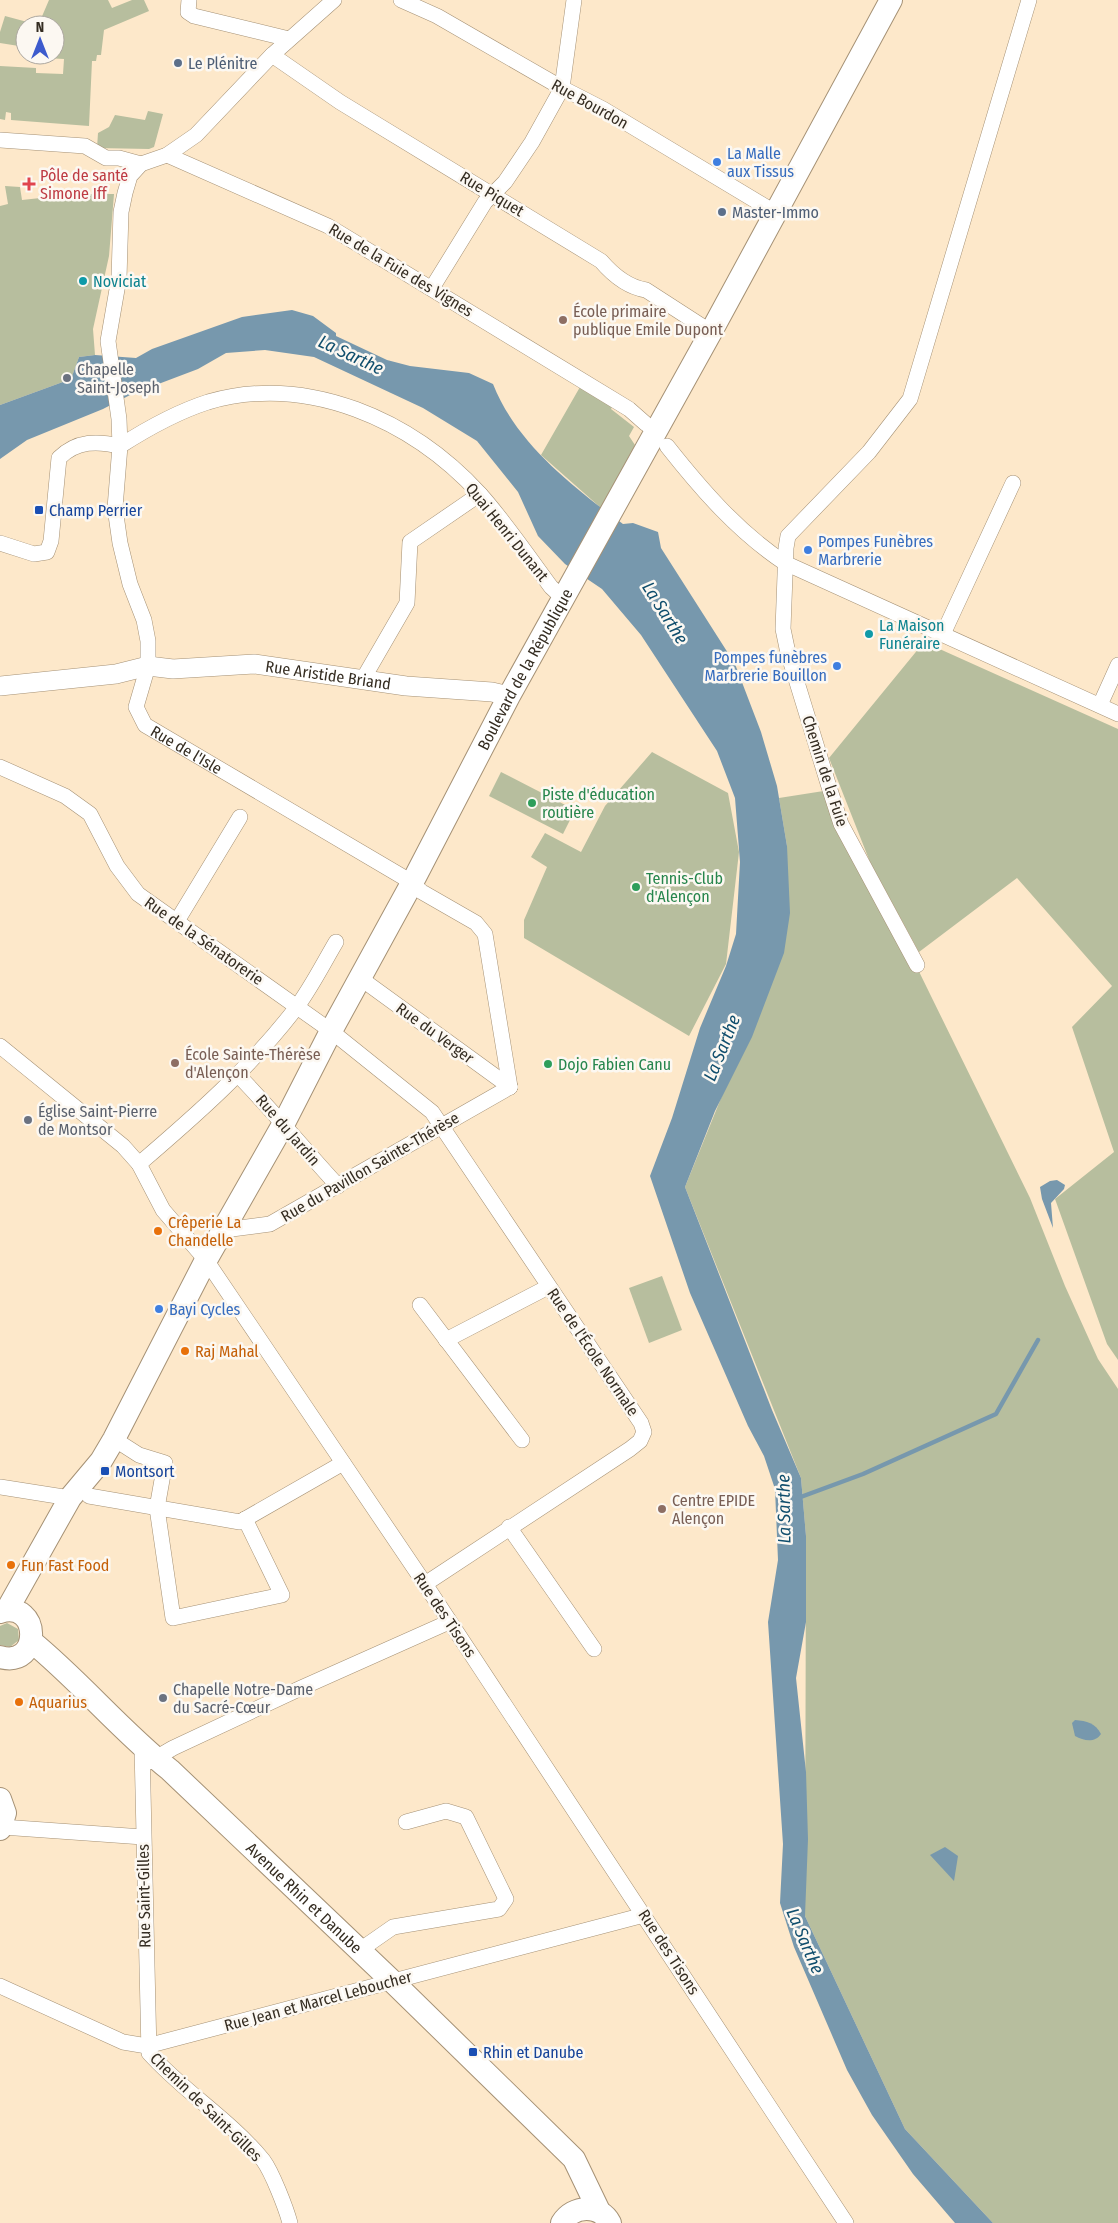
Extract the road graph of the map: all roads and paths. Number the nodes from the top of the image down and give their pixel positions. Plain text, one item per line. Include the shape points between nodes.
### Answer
1 (189, 0) edge
2 (334, 0) edge
3 (402, 0) edge
4 (574, 0) edge
5 (891, 0) edge
6 (1029, 0) edge
7 (289, 39) junction
8 (272, 55) junction
9 (562, 88) junction
10 (0, 140) edge
11 (168, 155) junction
12 (141, 164) junction
13 (493, 195) junction
14 (776, 213) junction
15 (432, 288) junction
16 (711, 332) junction
17 (646, 424) dead end
18 (120, 446) junction
19 (667, 446) dead end
20 (1013, 482) dead end
21 (480, 494) junction
22 (0, 543) edge
23 (784, 563) junction
24 (563, 598) junction
25 (943, 634) junction
26 (1118, 665) edge
27 (148, 666) junction
28 (363, 679) junction
29 (0, 686) edge
30 (509, 696) junction
31 (1100, 706) junction
32 (1118, 714) edge
33 (0, 767) edge
34 (240, 817) dead end
35 (412, 883) junction
36 (177, 921) junction
37 (336, 942) dead end
38 (917, 965) dead end
39 (360, 978) junction
40 (297, 1007) junction
41 (331, 1031) junction
42 (0, 1046) edge
43 (238, 1075) junction
44 (510, 1087) junction
45 (284, 1123) junction
46 (441, 1125) junction
47 (139, 1164) junction
48 (338, 1186) junction
49 (224, 1230) junction
50 (206, 1260) junction
51 (548, 1287) junction
52 (420, 1305) dead end
53 (446, 1340) junction
54 (114, 1438) junction
55 (522, 1440) dead end
56 (344, 1464) junction
57 (0, 1487) edge
58 (80, 1497) junction
59 (157, 1508) junction
60 (245, 1519) junction
61 (509, 1527) junction
62 (425, 1584) junction
63 (6, 1609) edge
64 (449, 1622) junction
65 (31, 1641) junction
66 (594, 1649) dead end
67 (0, 1657) edge
68 (146, 1757) junction
69 (0, 1799) edge
70 (406, 1822) dead end
71 (1, 1828) edge
72 (143, 1836) junction
73 (644, 1915) junction
74 (360, 1950) junction
75 (393, 1982) junction
76 (0, 1986) edge
77 (147, 2046) junction
78 (574, 2159) junction
79 (605, 2217) edge
80 (566, 2219) edge
81 (290, 2223) edge
82 (846, 2223) edge

1 - 7 street via 188,12 194,16
2 - 7 street
3 - 9 street, Rue Bourdon via 437,16
4 - 9 street
5 - 14 main road
6 - 23 street, Chemin de la Fuie via 910,399 869,452 788,536
7 - 8 street
8 - 11 street via 196,135
8 - 13 street, Rue Piquet via 340,102
9 - 13 street via 532,142
9 - 14 street, Rue Bourdon
10 - 12 street via 85,146 106,158
11 - 12 street
11 - 15 street, Rue de la Fuie des Vignes via 328,226
12 - 18 street, Rue de l'Isle via 130,176 121,212 118,278 108,341
13 - 15 street
13 - 16 street, Rue Piquet via 601,261 612,274 636,289 646,290
14 - 16 main road
15 - 17 street, Rue de la Fuie des Vignes via 629,409
16 - 24 main road, Boulevard de la République
18 - 21 street, Quai Henri Dunant via 156,423 208,402 269,393 320,398 360,410 407,433 442,458
18 - 22 street via 87,443 71,448 59,458 51,541 47,552 34,554
18 - 27 street, Rue de l'Isle via 115,508 130,584 144,620
19 - 23 street via 703,490 755,542
20 - 25 street
21 - 24 street, Quai Henri Dunant via 551,587
21 - 28 street via 410,542 407,603
23 - 25 street
23 - 38 street, Chemin de la Fuie via 783,629 832,799 841,824
24 - 30 main road, Boulevard de la République
25 - 31 street
26 - 31 street
27 - 28 street, Rue Aristide Briand via 254,664
27 - 29 street via 116,674
27 - 35 street, Rue de l'Isle via 136,707 145,725
28 - 30 street, Rue Aristide Briand
30 - 35 main road, Boulevard de la République
31 - 32 street
33 - 36 street, Rue de la Sénatorerie via 65,796 90,814 117,866 138,894
34 - 36 street
35 - 39 main road, Boulevard de la République
35 - 44 street, Rue de l'Isle via 476,923 485,934
36 - 40 street, Rue de la Sénatorerie
37 - 40 street
39 - 41 main road, Boulevard de la République
39 - 44 street, Rue du Verger
40 - 41 street, Rue de la Sénatorerie
40 - 43 street
41 - 45 main road, Boulevard de la République
41 - 46 street, Rue de l'École Normale via 432,1112
42 - 47 street, Rue des Tisons via 123,1146
43 - 45 street, Rue du Jardin
43 - 47 street
44 - 46 street, Rue du Pavillon Sainte-Thérèse
45 - 48 street, Rue du Jardin
45 - 49 main road, Boulevard de la République
46 - 48 street, Rue du Pavillon Sainte-Thérèse
46 - 51 street, Rue de l'École Normale
47 - 50 street, Rue des Tisons via 163,1210
48 - 49 street, Rue du Pavillon Sainte-Thérèse via 270,1224
49 - 50 main road, Boulevard de la République
50 - 54 main road, Boulevard de la République
50 - 56 street, Rue des Tisons
51 - 53 street
51 - 61 street, Rue de l'École Normale via 644,1432 640,1442
52 - 53 street
53 - 55 street
54 - 58 main road, Boulevard de la République
54 - 59 street via 139,1455 165,1464
56 - 60 street
56 - 62 street, Rue des Tisons
57 - 58 street
58 - 59 street
58 - 63 main road
59 - 60 street via 240,1522
59 - 60 street via 173,1618 282,1596
61 - 62 street, Rue de l'École Normale
61 - 66 street
62 - 64 street, Rue des Tisons
63 - 65 main road via 29,1624
64 - 68 street
64 - 73 street, Rue des Tisons
65 - 67 main road via 14,1658
65 - 68 main road, Avenue Rhin et Danube
68 - 72 street, Rue Saint-Gilles
68 - 74 main road, Avenue Rhin et Danube
69 - 71 main road via 5,1813
70 - 74 street via 446,1811 466,1817 506,1899 499,1909 393,1927
71 - 72 street
72 - 77 street, Rue Saint-Gilles
73 - 75 street, Rue Jean et Marcel Leboucher
73 - 82 street, Rue des Tisons
74 - 75 main road, Avenue Rhin et Danube
75 - 77 street, Rue Jean et Marcel Leboucher
75 - 78 main road, Avenue Rhin et Danube
76 - 77 street, Rue Jean et Marcel Leboucher via 123,2042
77 - 81 street, Chemin de Saint-Gilles via 163,2070 224,2119 264,2162
78 - 79 main road, Avenue Rhin et Danube
78 - 80 main road
79 - 80 main road via 586,2209

